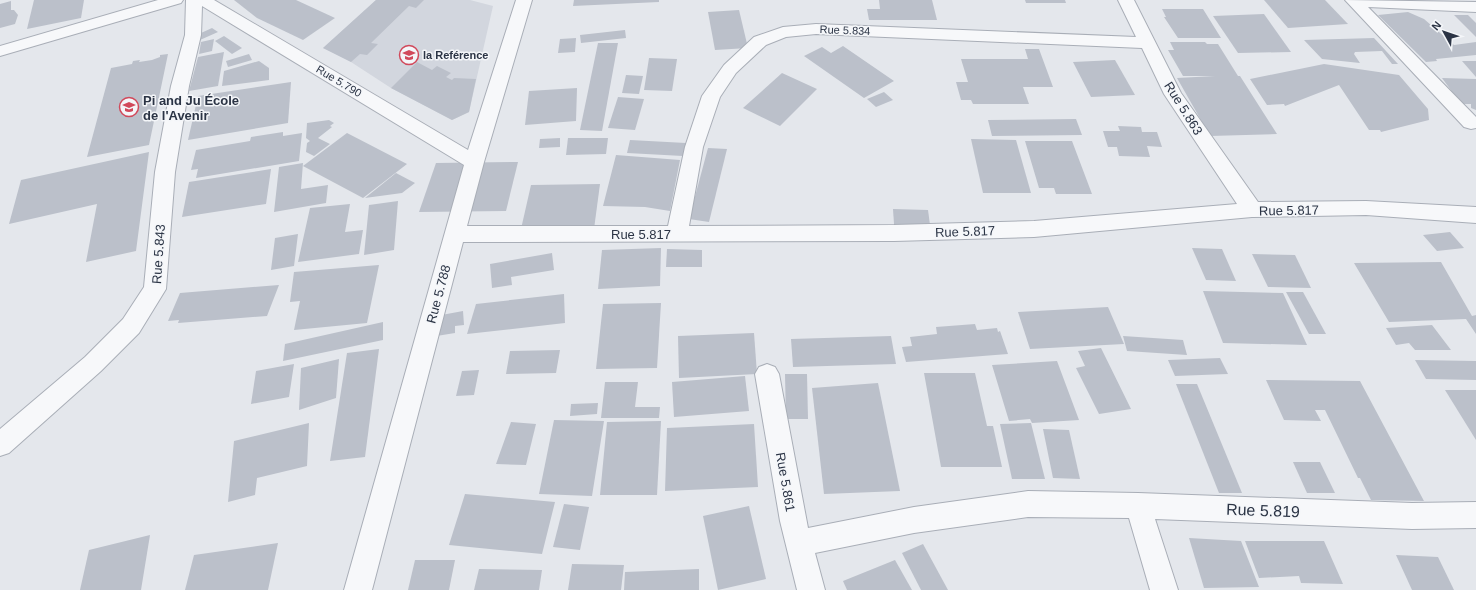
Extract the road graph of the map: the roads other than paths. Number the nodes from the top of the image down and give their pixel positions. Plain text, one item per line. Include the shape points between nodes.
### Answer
1 (175, 0) edge
2 (194, 0) edge
3 (203, 0) edge
4 (524, 0) edge
5 (1126, 0) edge
6 (1353, 1) edge
7 (1476, 7) edge
8 (1147, 43) junction
9 (3, 50) edge
10 (0, 68) edge
11 (1474, 126) edge
12 (474, 162) junction
13 (1252, 210) junction
14 (1476, 215) edge
15 (454, 234) junction
16 (677, 234) junction
17 (767, 374) dead end
18 (0, 445) edge
19 (1138, 506) junction
20 (1476, 515) edge
21 (799, 543) junction
22 (358, 590) edge
23 (811, 590) edge
24 (1164, 590) edge

1 - 9 street
2 - 18 street, Rue 5.843 via 193,35 180,86 165,172 155,289 131,326 93,364
3 - 12 street, Rue 5.790
4 - 12 street, Rue 5.788
5 - 8 street, Rue 5.863
6 - 7 street
6 - 11 street
8 - 13 street, Rue 5.863 via 1173,94
8 - 16 street, Rue 5.834 via 816,29 783,32 760,41 730,69 711,96 694,148
9 - 10 street
12 - 15 street, Rue 5.788
13 - 14 street, Rue 5.817 via 1366,208
13 - 16 street, Rue 5.817 via 1034,229
15 - 16 street, Rue 5.817
15 - 22 street, Rue 5.788
17 - 21 street, Rue 5.861
19 - 20 street, Rue 5.819
19 - 21 street, Rue 5.819 via 1028,504 914,520
19 - 24 street
21 - 23 street, Rue 5.861

